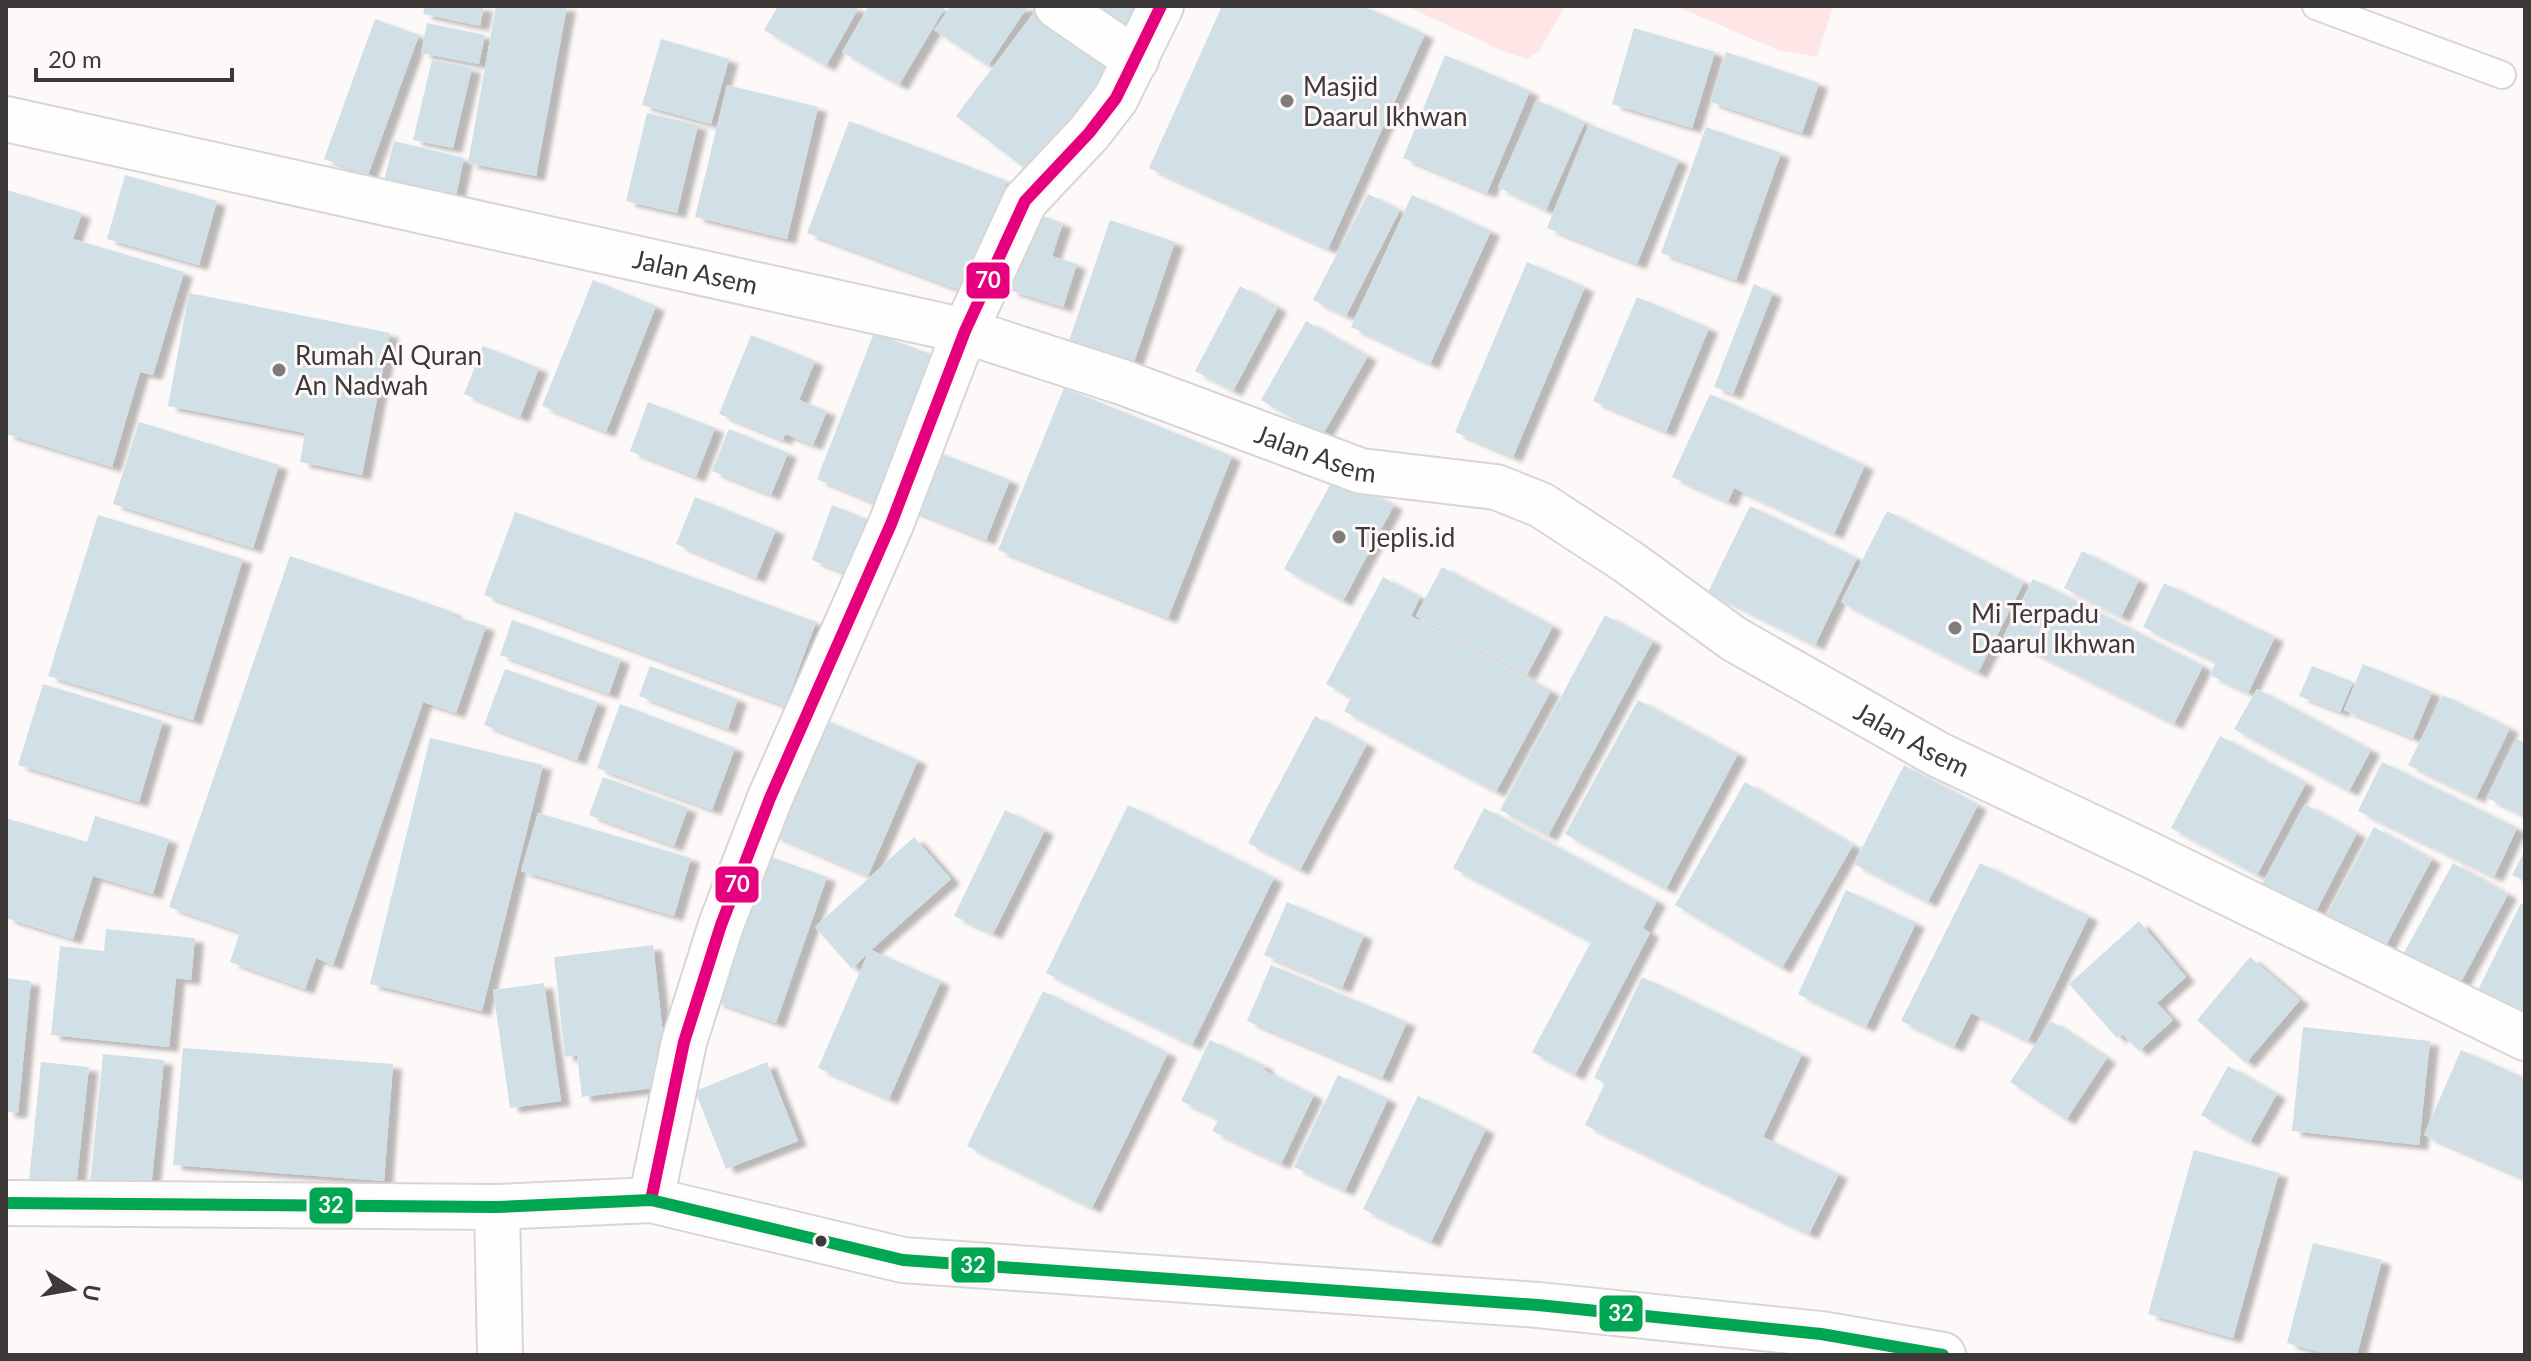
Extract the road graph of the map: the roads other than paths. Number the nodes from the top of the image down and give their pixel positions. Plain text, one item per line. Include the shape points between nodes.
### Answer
1 (1057, 6) edge
2 (1161, 6) edge
3 (2316, 6) edge
4 (1136, 60) junction
5 (2502, 75) dead end
6 (6, 119) edge
7 (965, 331) junction
8 (2525, 1038) edge
9 (651, 1200) junction
10 (6, 1203) edge
11 (497, 1207) junction
12 (500, 1355) edge
13 (1943, 1355) edge

1 - 4 street
2 - 4 street
3 - 5 lane
4 - 7 street via 1089,133 1025,201
6 - 7 street, Jalan Asem
7 - 8 street, Jalan Asem via 1122,382 1361,471 1496,487 1541,505 1734,639 1937,754
7 - 9 street via 891,524 770,798 721,925 684,1042
9 - 11 street
9 - 13 street via 903,1260 1538,1305 1821,1334
10 - 11 street
11 - 12 street

